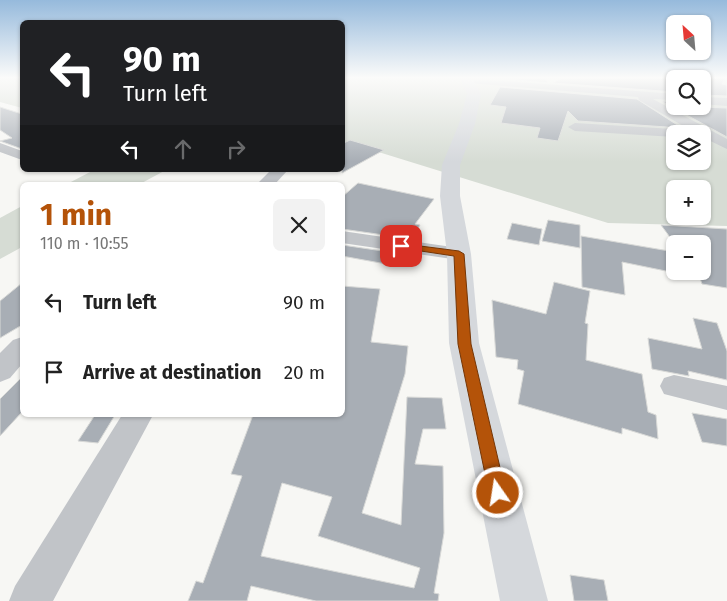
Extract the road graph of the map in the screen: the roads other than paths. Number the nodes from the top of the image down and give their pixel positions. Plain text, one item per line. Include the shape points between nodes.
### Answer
1 (471, 106) edge
2 (657, 106) edge
3 (689, 125) edge
4 (575, 127) dead end
5 (666, 132) edge
6 (711, 137) edge
7 (727, 145) edge
8 (0, 147) edge
9 (20, 155) edge
10 (278, 172) edge
11 (267, 182) edge
12 (345, 237) edge
13 (459, 254) junction
14 (20, 348) edge
15 (0, 372) edge
16 (674, 386) dead end
17 (727, 398) edge
18 (137, 417) edge
19 (30, 601) edge
20 (524, 601) edge

1 - 13 main road via 449,178
2 - 3 street
4 - 5 street
6 - 7 street
8 - 9 street
10 - 11 street
12 - 13 street
13 - 20 main road via 464,344
14 - 15 street
16 - 17 street
18 - 19 street

